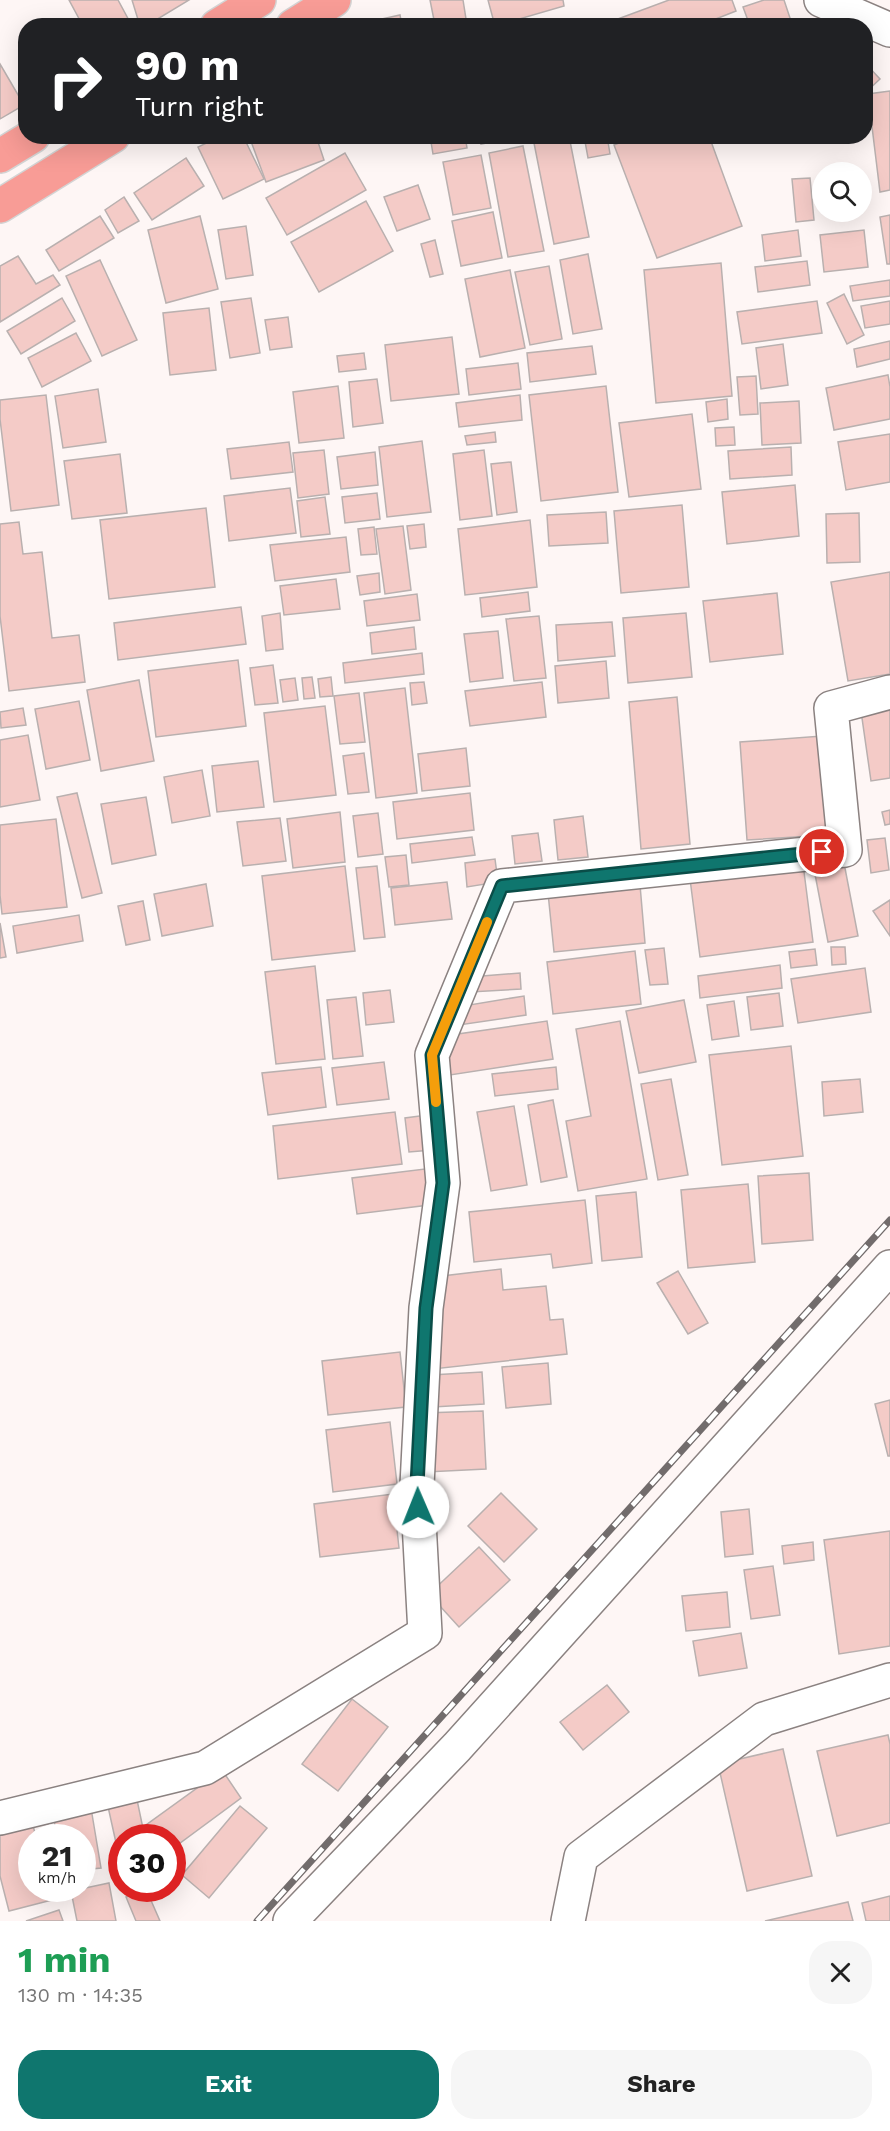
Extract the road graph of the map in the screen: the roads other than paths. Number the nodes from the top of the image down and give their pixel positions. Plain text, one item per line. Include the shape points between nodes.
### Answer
1 (259, 0) edge
2 (334, 0) edge
3 (821, 0) edge
4 (230, 18) edge
5 (306, 18) edge
6 (862, 18) edge
7 (873, 23) edge
8 (890, 30) edge
9 (20, 144) edge
10 (100, 144) edge
11 (0, 156) edge
12 (0, 206) edge
13 (890, 692) edge
14 (890, 1267) edge
15 (890, 1680) edge
16 (0, 1818) edge
17 (290, 1921) edge
18 (568, 1921) edge

1 - 4 highway
2 - 5 highway
3 - 6 street
7 - 8 street
9 - 11 highway
10 - 12 highway
13 - 16 street via 831,708 845,850 502,886 432,1055 443,1183 426,1308 417,1485 425,1634 205,1768
14 - 17 street via 457,1747
15 - 18 street via 764,1719 581,1857

